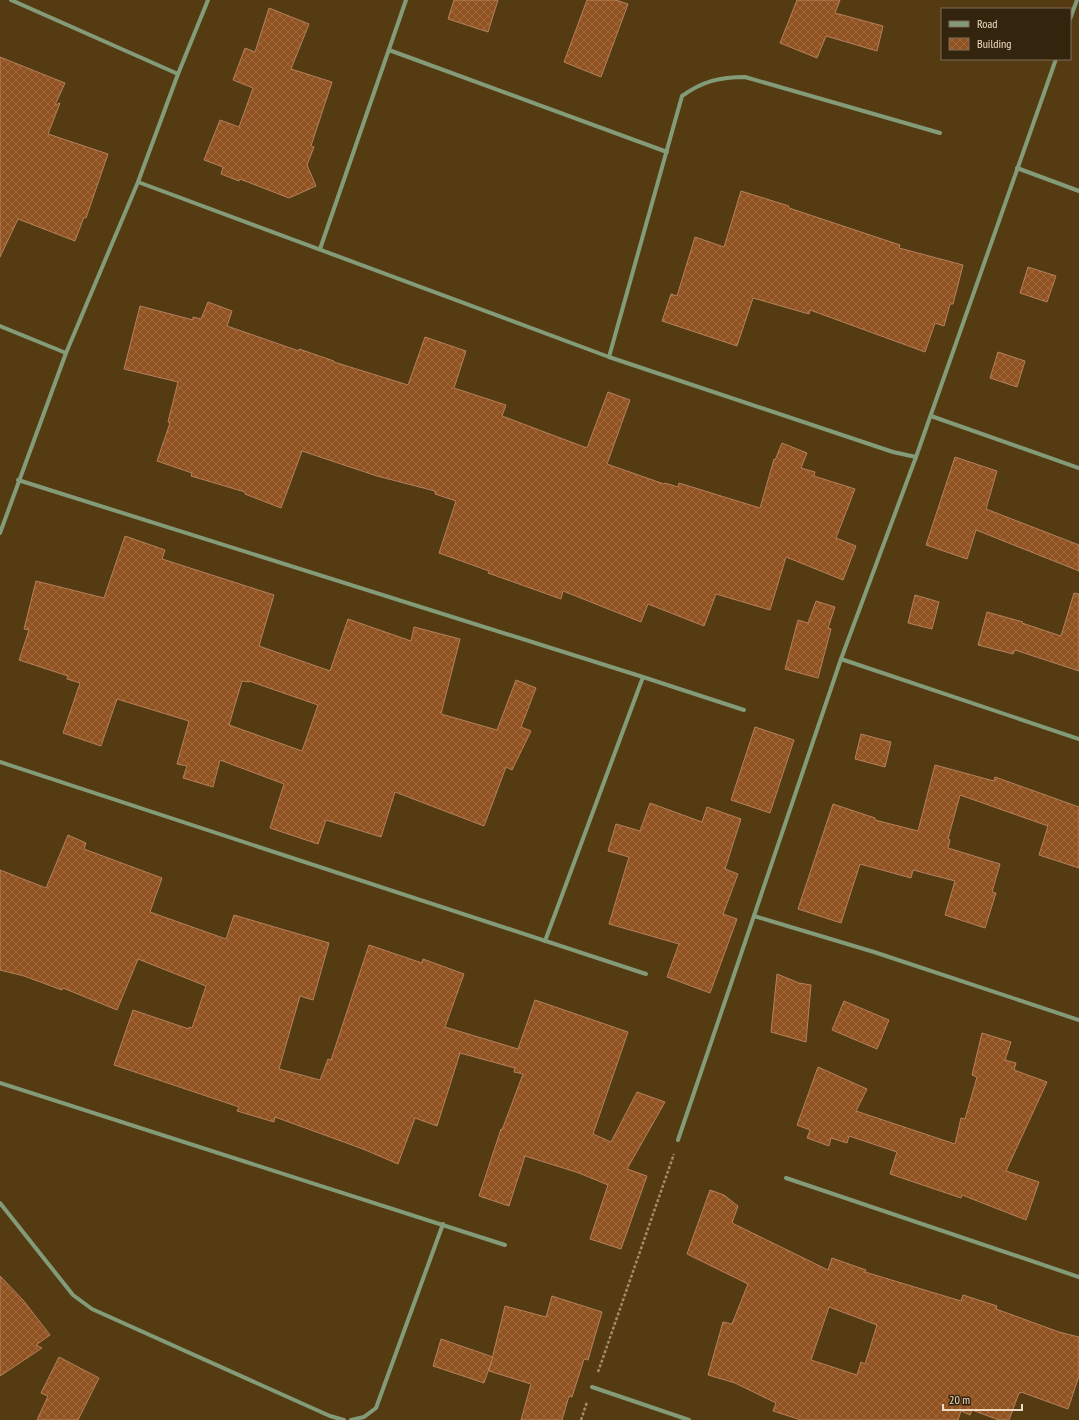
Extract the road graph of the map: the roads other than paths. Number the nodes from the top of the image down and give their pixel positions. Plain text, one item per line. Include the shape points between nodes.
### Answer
1 (11, 0) edge
2 (208, 0) edge
3 (406, 0) edge
4 (1077, 0) edge
5 (1071, 16) edge
6 (388, 50) junction
7 (1056, 60) edge
8 (178, 74) junction
9 (940, 133) dead end
10 (667, 152) junction
11 (1017, 168) junction
12 (138, 182) junction
13 (1079, 191) edge
14 (320, 249) junction
15 (0, 326) edge
16 (66, 353) junction
17 (609, 357) junction
18 (930, 416) junction
19 (916, 457) junction
20 (1079, 468) edge
21 (18, 480) junction
22 (0, 533) edge
23 (841, 659) junction
24 (643, 676) junction
25 (744, 710) dead end
26 (1079, 740) edge
27 (0, 762) edge
28 (754, 916) junction
29 (544, 941) junction
30 (646, 974) dead end
31 (1079, 1020) edge
32 (0, 1083) edge
33 (678, 1140) road end
34 (786, 1178) dead end
35 (0, 1203) edge
36 (443, 1224) junction
37 (505, 1245) dead end
38 (1079, 1276) edge
39 (592, 1387) road end
40 (344, 1420) edge
41 (351, 1420) edge
42 (689, 1420) edge

1 - 8 street
2 - 8 street
3 - 6 street
4 - 5 street
6 - 10 street
6 - 14 street
7 - 11 street
8 - 12 street
9 - 10 street via 745,77 728,77 712,80 682,96
10 - 17 street
11 - 13 street
11 - 18 street
12 - 14 street
12 - 16 street
14 - 17 street
15 - 16 street
16 - 21 street
17 - 19 street via 893,452
18 - 19 street
18 - 20 street
19 - 23 street
21 - 22 street
21 - 24 street
23 - 26 street
23 - 28 street
24 - 25 street
24 - 29 street
27 - 29 street
28 - 31 street via 874,952
28 - 33 street
29 - 30 street
32 - 36 street
34 - 38 street
35 - 40 street via 73,1295 92,1309
36 - 37 street
36 - 41 street via 376,1408 364,1417
39 - 42 street

